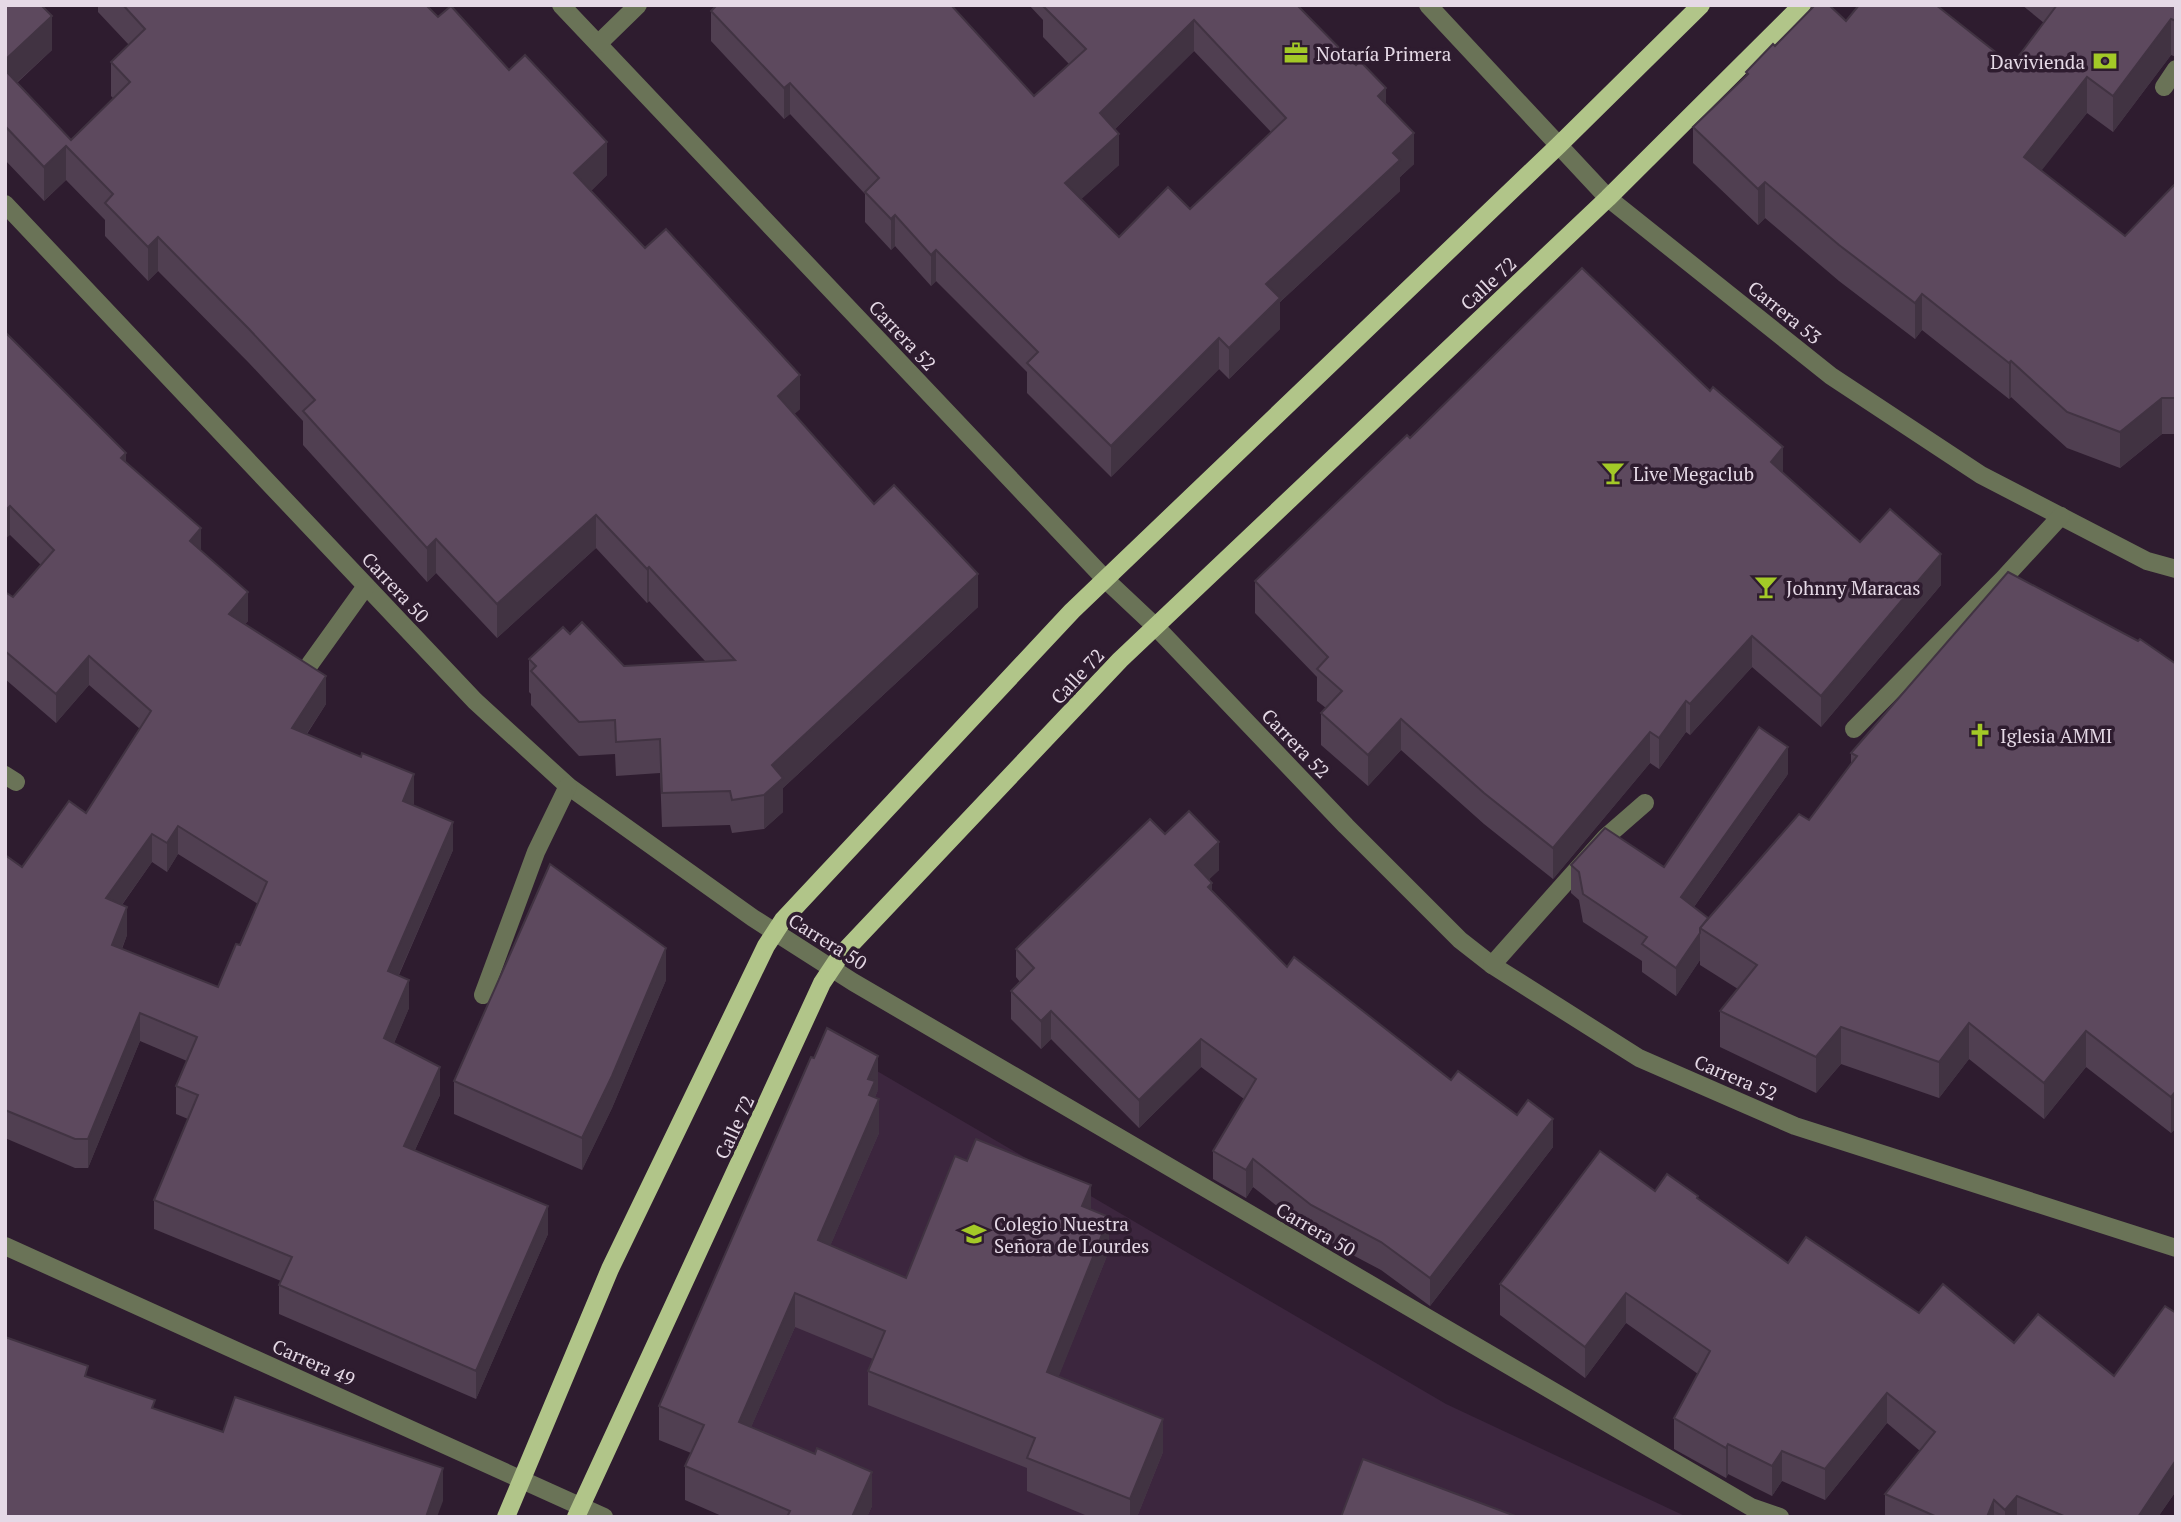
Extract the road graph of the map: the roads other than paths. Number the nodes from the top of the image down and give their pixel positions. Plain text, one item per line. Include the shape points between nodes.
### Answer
1 (561, 5) edge
2 (638, 5) edge
3 (1427, 5) edge
4 (1701, 5) edge
5 (1802, 5) edge
6 (598, 44) junction
7 (2176, 69) edge
8 (2164, 87) dead end
9 (1559, 145) junction
10 (1608, 198) junction
11 (5, 204) edge
12 (2061, 516) junction
13 (2176, 569) edge
14 (1106, 580) junction
15 (366, 586) junction
16 (1156, 627) junction
17 (310, 664) edge
18 (1854, 729) dead end
19 (568, 786) junction
20 (1645, 803) dead end
21 (774, 932) junction
22 (1492, 965) junction
23 (831, 969) junction
24 (483, 995) dead end
25 (5, 1247) edge
26 (2176, 1248) edge
27 (521, 1479) junction
28 (578, 1511) edge
29 (506, 1517) edge
30 (604, 1517) edge
31 (1780, 1517) edge

1 - 6 street, Carrera 52
2 - 6 street
3 - 9 street, Carrera 53
4 - 9 main road
5 - 10 main road, Calle 72
6 - 14 street, Carrera 52
7 - 8 street
9 - 10 street, Carrera 53
9 - 14 main road
10 - 12 street, Carrera 53 via 1831,376 1981,475
10 - 16 main road, Calle 72
11 - 15 street, Carrera 50
12 - 13 street, Carrera 53 via 2147,561
12 - 18 street
14 - 16 street, Carrera 52
14 - 21 main road
15 - 17 street
15 - 19 street, Carrera 50 via 475,701
16 - 22 street, Carrera 52 via 1346,826 1460,940
16 - 23 main road, Calle 72
19 - 21 street, Carrera 50
19 - 24 street via 536,852
20 - 22 street via 1605,837
21 - 23 street, Carrera 50
21 - 27 main road via 610,1269
22 - 26 street, Carrera 52 via 1639,1058 1795,1126
23 - 28 main road, Calle 72
23 - 31 street, Carrera 50 via 1751,1507
25 - 27 street, Carrera 49
27 - 28 street, Carrera 49
27 - 29 main road
28 - 30 street, Carrera 49

